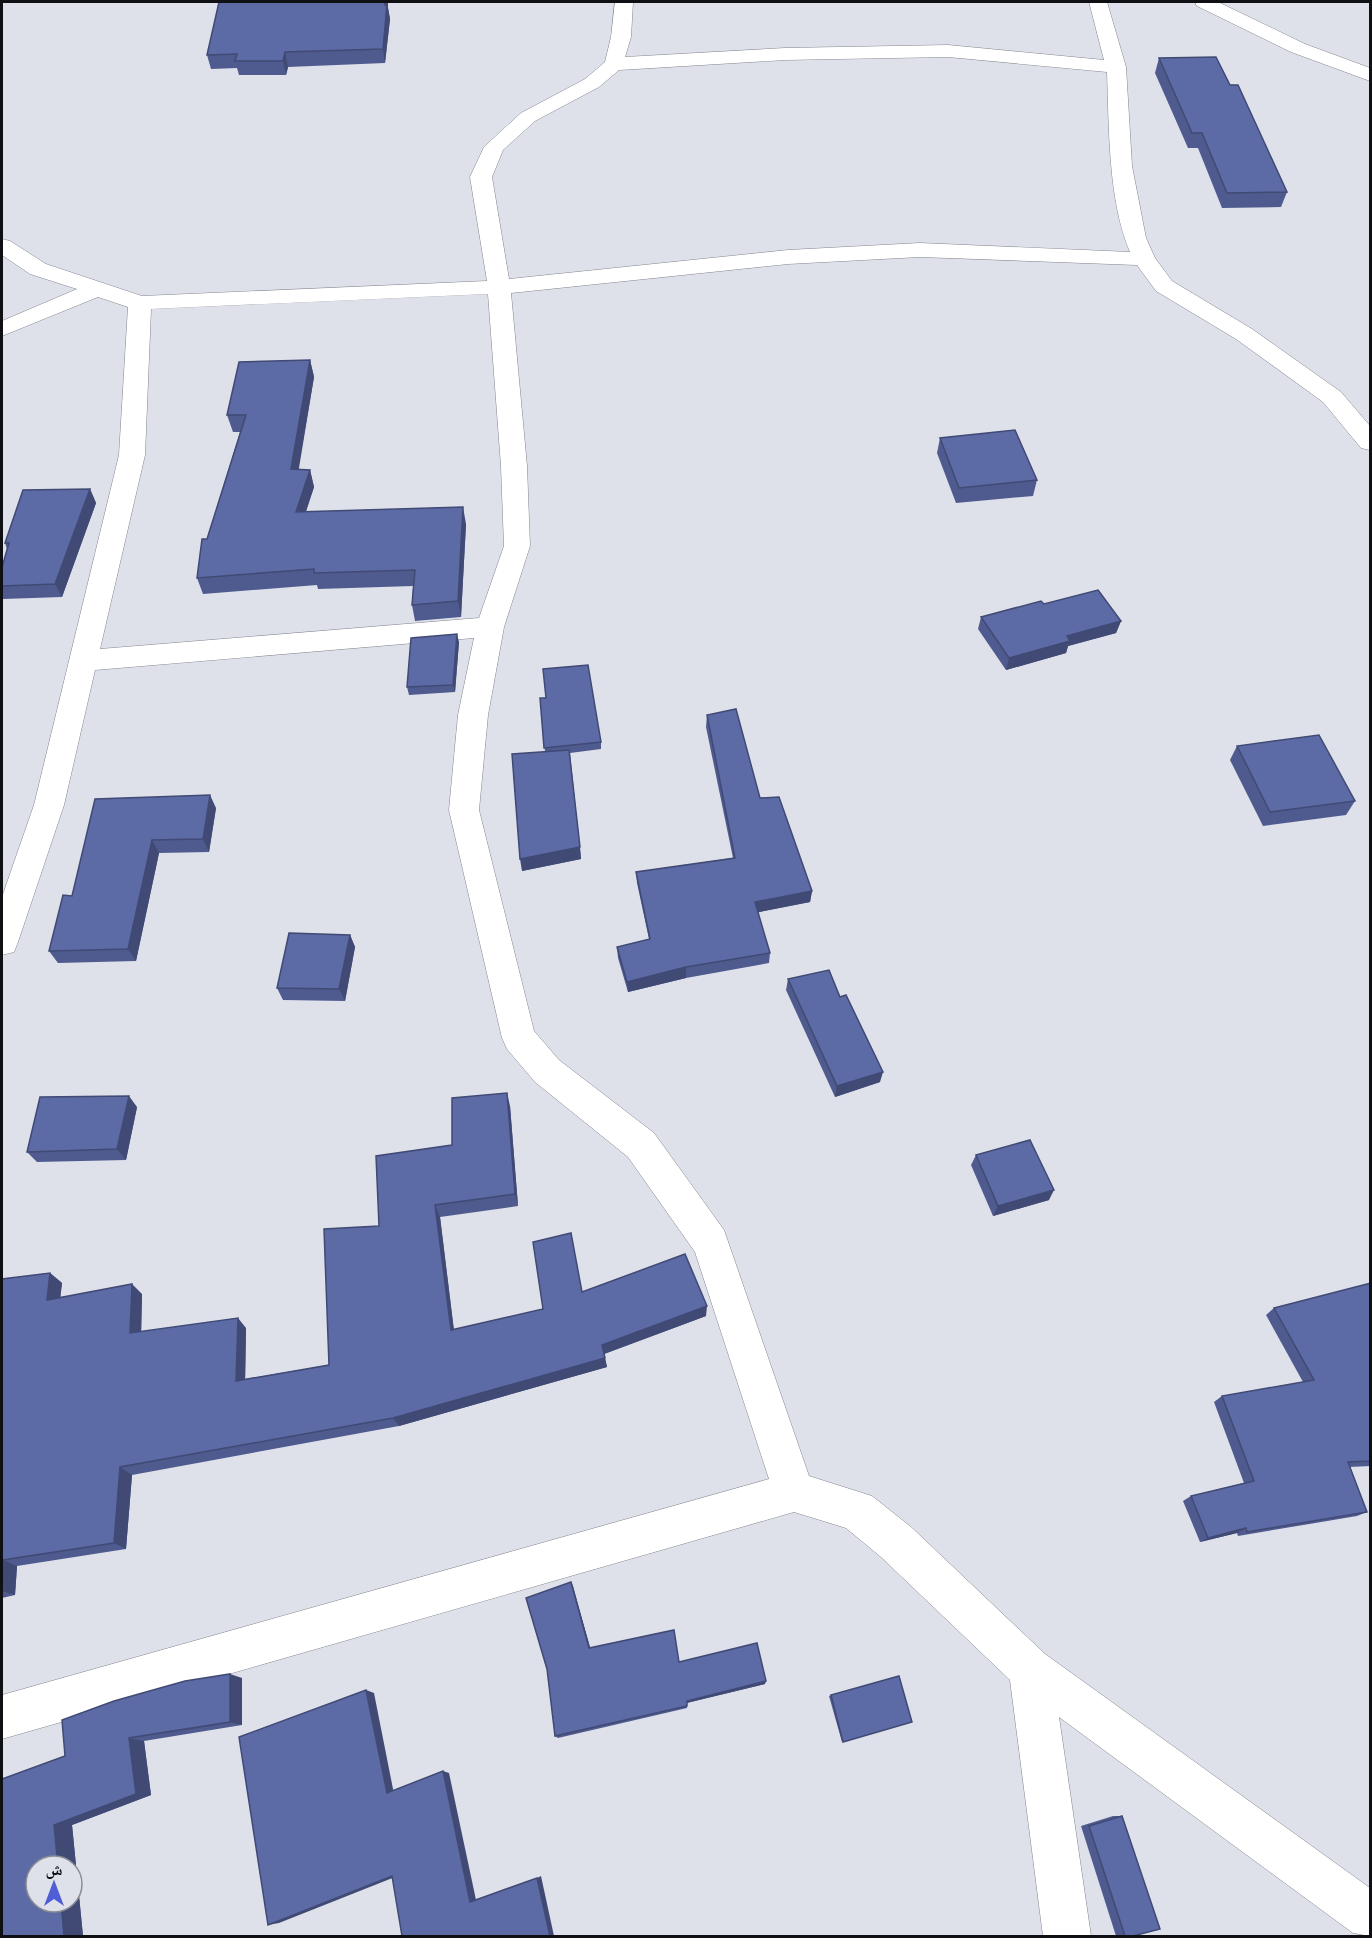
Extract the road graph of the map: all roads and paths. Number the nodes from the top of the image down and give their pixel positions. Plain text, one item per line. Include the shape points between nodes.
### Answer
1 (624, 2) edge
2 (1098, 2) edge
3 (1204, 2) edge
4 (614, 64) junction
5 (1116, 67) junction
6 (1371, 75) edge
7 (2, 246) edge
8 (1144, 259) junction
9 (499, 287) junction
10 (97, 289) junction
11 (140, 303) junction
12 (2, 329) edge
13 (1371, 442) edge
14 (490, 627) junction
15 (83, 661) junction
16 (2, 942) edge
17 (794, 1492) junction
18 (1030, 1669) junction
19 (2, 1717) edge
20 (1371, 1916) edge
21 (1067, 1936) edge

1 - 4 street
2 - 5 street
3 - 6 street via 1298,48
4 - 5 street via 785,54 948,51
4 - 9 street via 592,83 528,117 494,147 481,177
5 - 8 street via 1122,166 1135,238
7 - 10 street via 38,269
8 - 9 street via 920,250 788,257
8 - 13 street via 1164,286 1244,334 1332,397
9 - 11 street
9 - 14 street via 517,546
10 - 11 street
10 - 12 street
11 - 15 street via 132,455
14 - 15 street
14 - 17 street via 473,715 464,810 519,1038 547,1071 641,1144 711,1243
15 - 16 street via 49,805
17 - 18 street via 857,1511 896,1542
17 - 19 street
18 - 20 street
18 - 21 street

